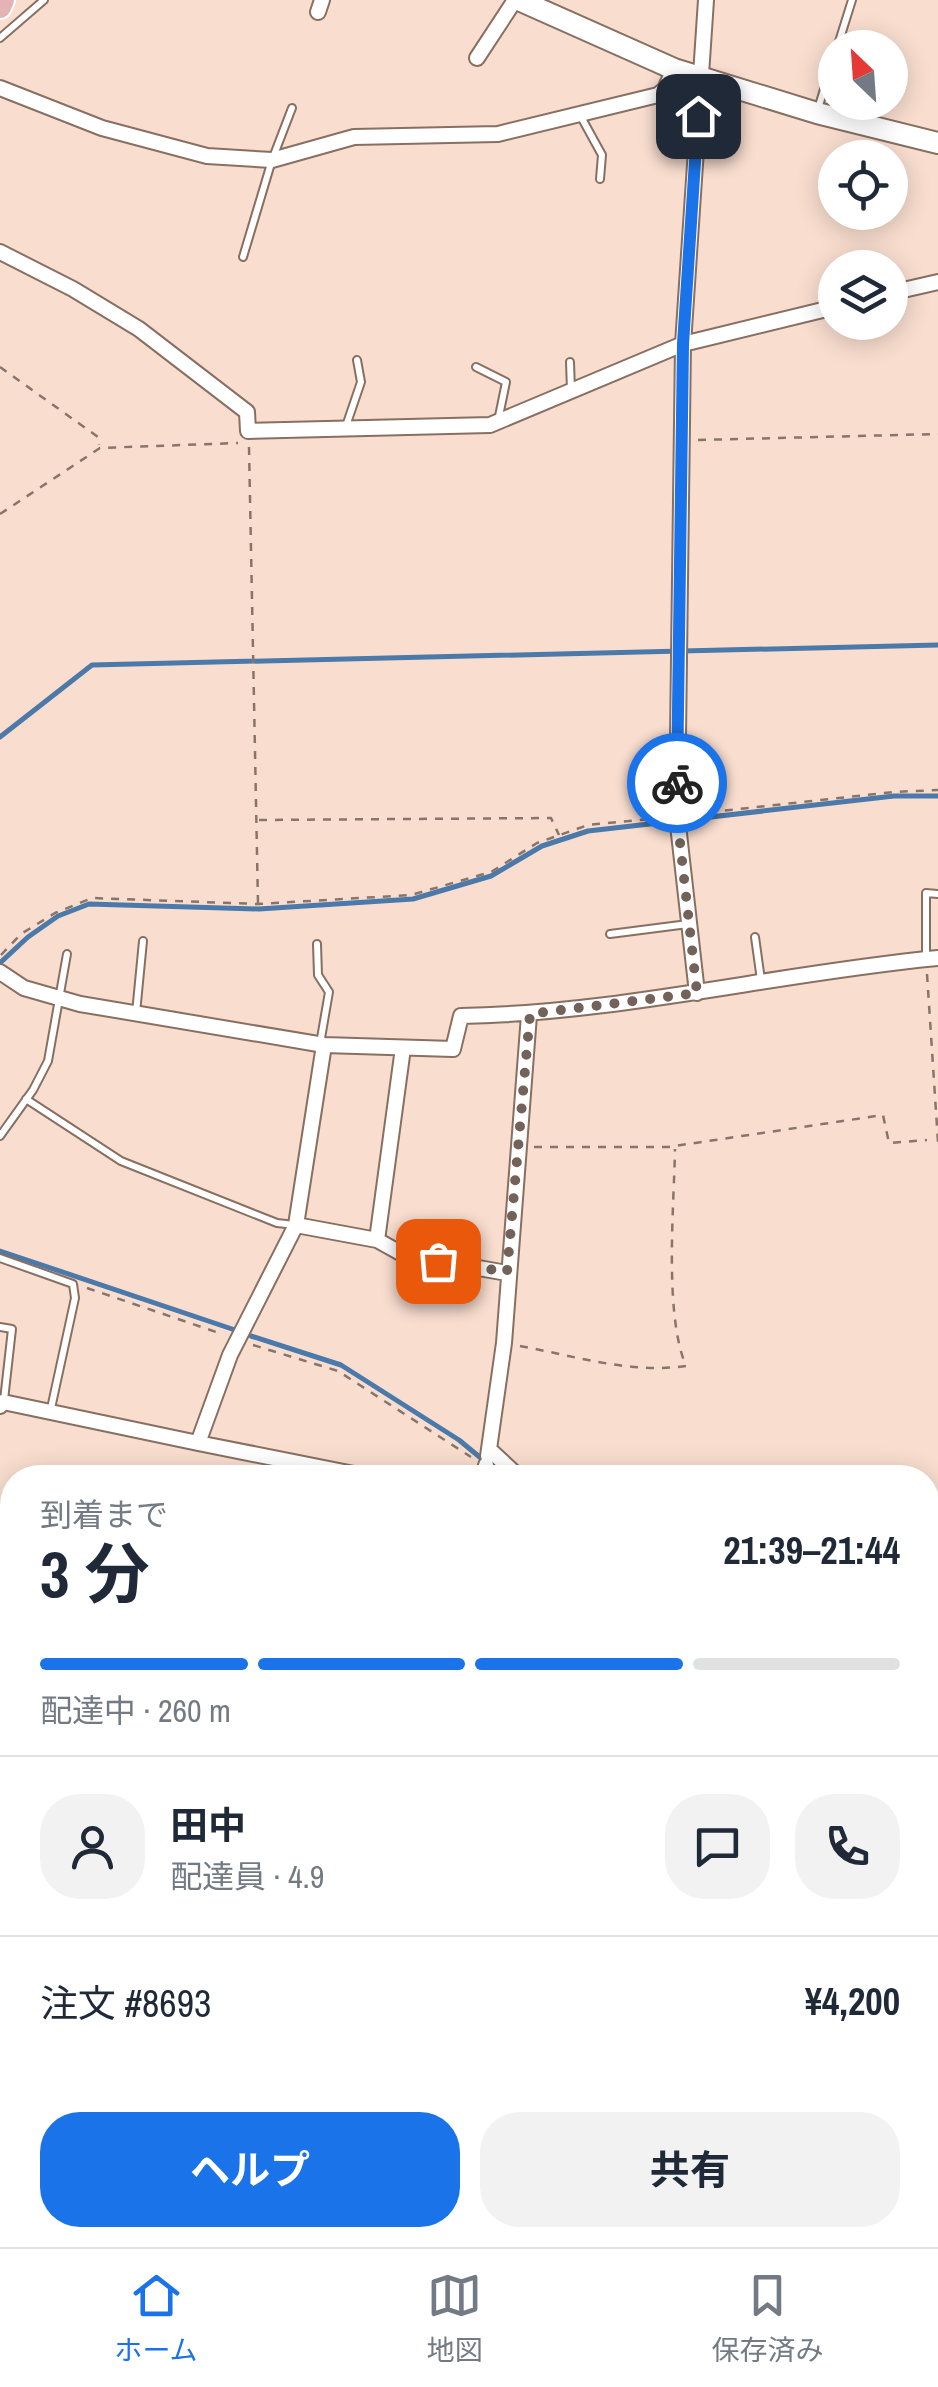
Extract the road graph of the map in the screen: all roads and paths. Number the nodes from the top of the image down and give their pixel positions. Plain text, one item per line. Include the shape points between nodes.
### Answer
1 (3, 0) edge
2 (44, 0) edge
3 (517, 0) edge
4 (706, 0) edge
5 (852, 0) edge
6 (0, 8) edge
7 (842, 30) edge
8 (0, 38) edge
9 (477, 58) dead end
10 (674, 69) junction
11 (701, 78) junction
12 (0, 88) edge
13 (292, 108) dead end
14 (818, 109) edge
15 (817, 112) junction
16 (580, 114) junction
17 (938, 143) edge
18 (272, 160) junction
19 (600, 178) dead end
20 (0, 252) edge
21 (244, 256) dead end
22 (938, 282) edge
23 (908, 289) edge
24 (818, 311) edge
25 (683, 344) junction
26 (357, 360) dead end
27 (570, 362) dead end
28 (0, 366) edge
29 (476, 367) dead end
30 (571, 391) junction
31 (498, 422) junction
32 (345, 428) junction
33 (938, 434) edge
34 (682, 440) junction
35 (100, 448) junction
36 (0, 514) edge
37 (938, 790) edge
38 (677, 816) junction
39 (257, 820) junction
40 (559, 834) junction
41 (938, 894) edge
42 (258, 904) junction
43 (690, 924) junction
44 (610, 934) dead end
45 (754, 937) dead end
46 (143, 941) dead end
47 (317, 944) dead end
48 (67, 954) dead end
49 (0, 956) edge
50 (932, 959) edge
51 (0, 972) edge
52 (762, 983) junction
53 (697, 993) junction
54 (61, 999) junction
55 (136, 1013) junction
56 (530, 1014) junction
57 (322, 1044) junction
58 (403, 1048) junction
59 (938, 1068) edge
60 (931, 1069) junction
61 (26, 1099) junction
62 (0, 1136) edge
63 (927, 1140) dead end
64 (938, 1142) edge
65 (675, 1146) junction
66 (518, 1147) junction
67 (296, 1225) junction
68 (377, 1240) junction
69 (0, 1258) edge
70 (507, 1272) junction
71 (74, 1284) junction
72 (0, 1327) edge
73 (231, 1337) dead end
74 (504, 1343) junction
75 (250, 1344) dead end
76 (2, 1404) edge
77 (50, 1414) junction
78 (198, 1443) junction
79 (485, 1462) edge
80 (309, 1465) edge

1 - 6 main road
2 - 8 lane
3 - 9 street
3 - 10 street
4 - 11 street
5 - 7 lane
10 - 11 street
10 - 16 street via 658,95
11 - 15 street
11 - 25 street
12 - 18 street via 102,128 207,156
13 - 18 lane
14 - 15 lane
15 - 17 street
16 - 18 street via 498,134 354,136
16 - 19 lane via 602,155
18 - 21 lane
20 - 32 street via 139,330 248,412 248,431
22 - 23 street
24 - 25 street
25 - 30 street
25 - 34 street
26 - 32 lane via 361,382
27 - 30 lane
28 - 35 path via 98,437
29 - 31 lane via 506,382
30 - 31 street
31 - 32 street
33 - 34 path
34 - 38 street
35 - 36 path
35 - 39 path via 249,442
37 - 38 path
38 - 40 path
38 - 43 street
39 - 40 path via 551,818
39 - 42 path
40 - 42 path via 491,872 412,894
41 - 50 lane via 926,893
42 - 49 path via 92,898 55,913
43 - 44 lane
43 - 53 street
45 - 52 lane
46 - 55 lane
47 - 57 lane via 318,976 329,992
48 - 54 lane
50 - 52 street
50 - 60 path
51 - 54 street
52 - 53 street
53 - 56 street
54 - 55 street
54 - 61 lane via 48,1060
55 - 57 street
56 - 58 street via 461,1016 453,1049
56 - 66 street
57 - 58 street
57 - 67 street
58 - 68 street
59 - 60 path
60 - 64 path
61 - 62 lane
61 - 67 lane via 121,1161
63 - 65 path via 889,1144 883,1116
65 - 66 path
65 - 74 path via 675,1312 686,1366 604,1364
66 - 70 street
67 - 68 street
67 - 78 street via 230,1355
68 - 70 street via 404,1255
69 - 71 lane
70 - 74 street
71 - 73 path
71 - 77 lane
72 - 76 lane via 12,1329
74 - 79 street
75 - 79 path via 338,1371
76 - 77 street
77 - 78 street
78 - 80 street

